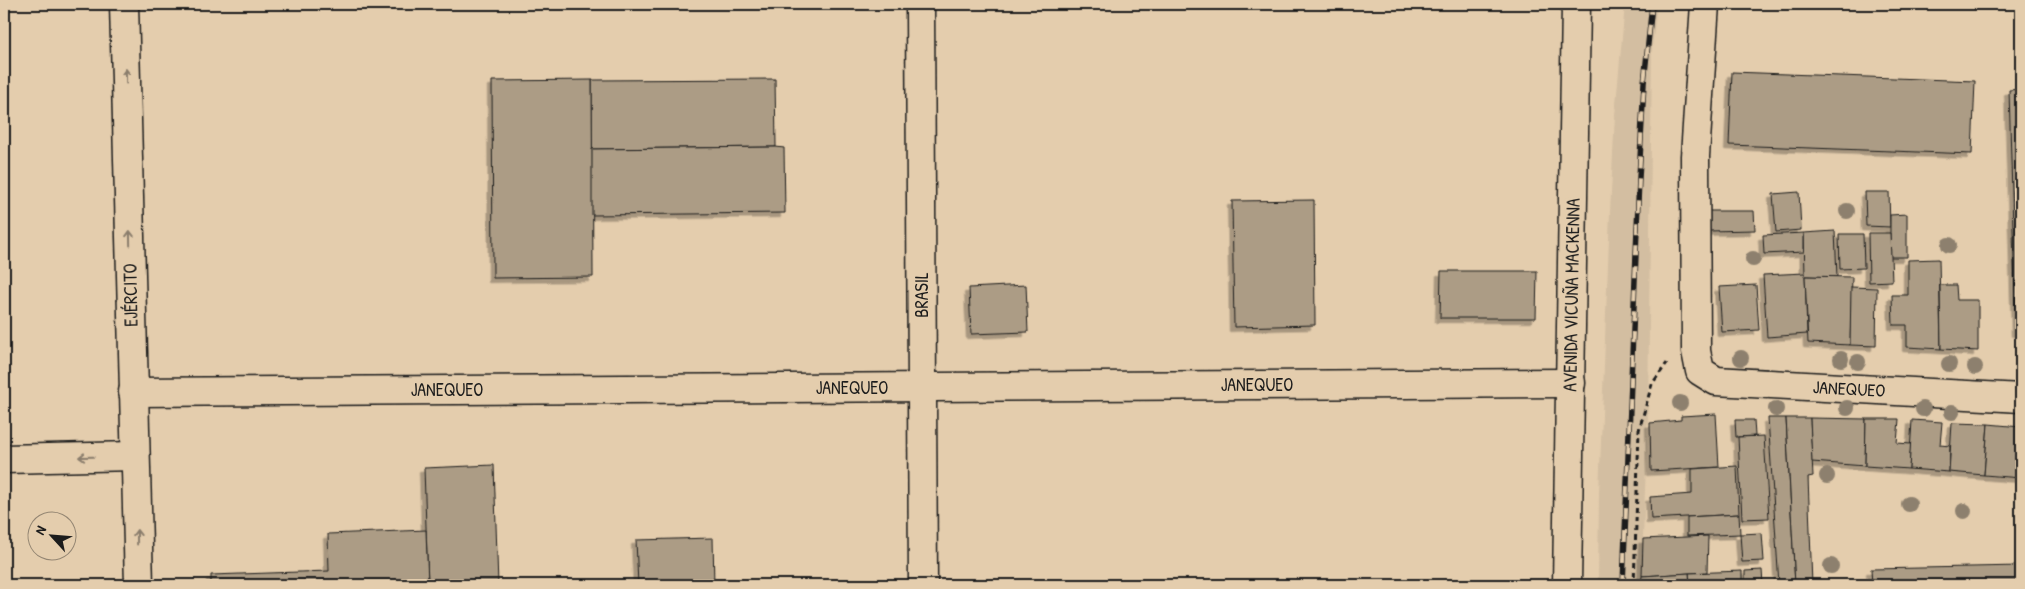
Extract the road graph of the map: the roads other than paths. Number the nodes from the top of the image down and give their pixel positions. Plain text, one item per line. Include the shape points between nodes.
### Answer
1 (124, 4) edge
2 (920, 4) edge
3 (1576, 4) edge
4 (1705, 4) edge
5 (1571, 383) junction
6 (922, 387) junction
7 (133, 392) junction
8 (2021, 398) edge
9 (135, 456) junction
10 (4, 459) edge
11 (139, 585) edge
12 (923, 585) edge
13 (1567, 585) edge

7 -> 1 street, EJÉRCITO
2 - 6 street, BRASIL
3 - 5 street, AVENIDA VICUÑA MACKENNA
4 - 8 street, JANEQUEO via 1695,156 1696,351 1700,371 1716,381
5 - 6 street, JANEQUEO
5 - 13 street, AVENIDA VICUÑA MACKENNA
6 - 7 street, JANEQUEO
6 - 12 street, BRASIL
7 - 9 street, EJÉRCITO
9 -> 10 street
11 -> 9 street, EJÉRCITO

